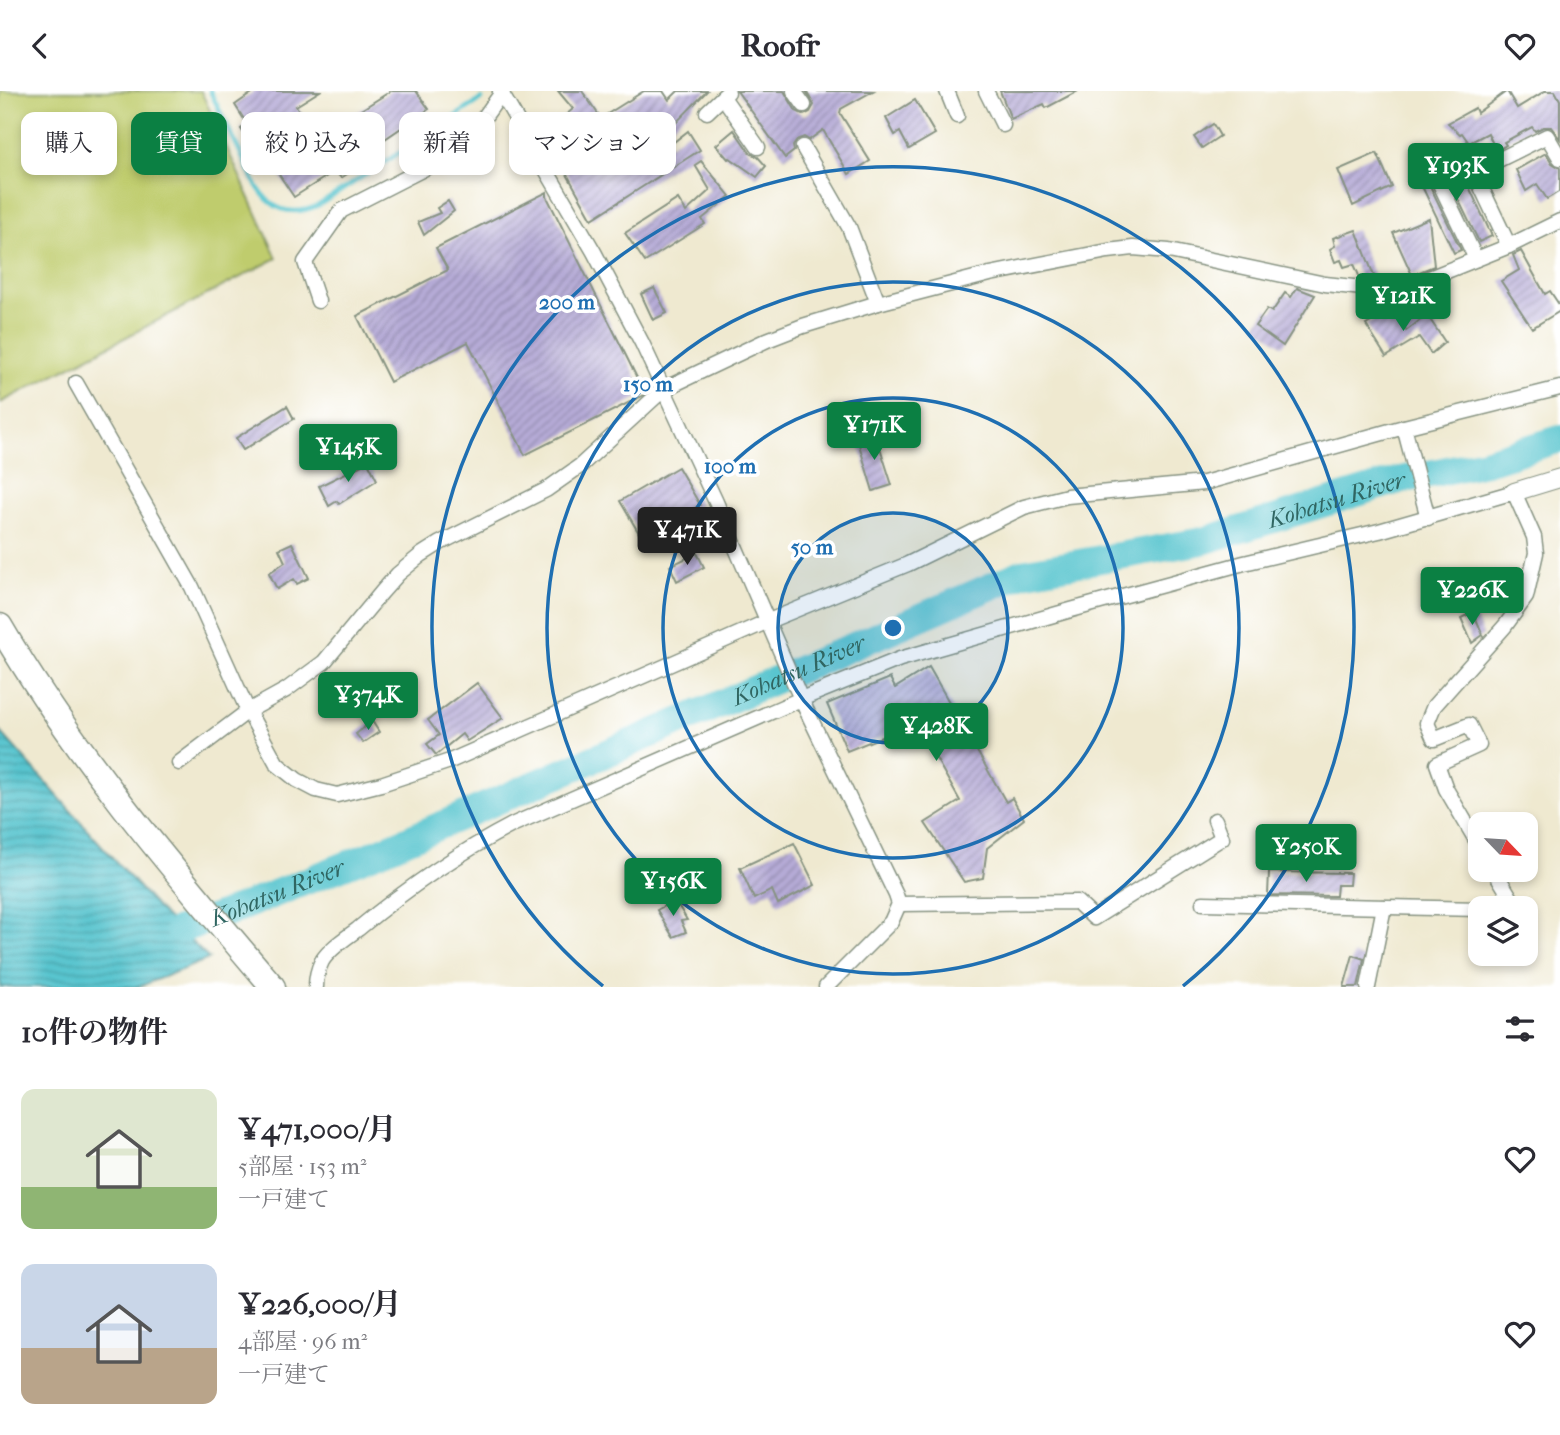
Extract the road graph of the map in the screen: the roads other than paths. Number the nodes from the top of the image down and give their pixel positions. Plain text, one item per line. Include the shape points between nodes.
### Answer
1 (794, 91) edge
2 (947, 91) edge
3 (986, 91) edge
4 (501, 92) edge
5 (726, 94) edge
6 (804, 104) dead end
7 (707, 112) dead end
8 (957, 116) dead end
9 (1003, 125) dead end
10 (758, 146) dead end
11 (803, 147) dead end
12 (1560, 158) edge
13 (1440, 184) dead end
14 (1560, 221) edge
15 (1509, 246) junction
16 (1476, 259) junction
17 (318, 301) dead end
18 (878, 303) junction
19 (76, 383) dead end
20 (1560, 388) edge
21 (664, 389) junction
22 (1405, 431) junction
23 (1560, 478) edge
24 (1514, 492) junction
25 (1426, 511) junction
26 (766, 622) junction
27 (0, 626) edge
28 (798, 693) junction
29 (248, 711) junction
30 (179, 763) dead end
31 (1215, 820) dead end
32 (1468, 827) edge
33 (1203, 903) dead end
34 (899, 904) junction
35 (1384, 907) junction
36 (1468, 909) edge
37 (830, 986) edge
38 (273, 987) edge
39 (316, 987) edge
40 (1368, 987) edge

1 - 6 street
2 - 8 street
3 - 9 street
4 - 17 street via 473,133 449,156 341,211 306,262
4 - 21 street via 594,252
5 - 7 street
5 - 10 street
11 - 18 street via 849,227
12 - 15 street via 1547,136 1474,172
13 - 16 street
14 - 15 street
15 - 16 street
16 - 18 street via 1391,291 1325,284 1169,251 1133,249 990,274
18 - 21 street via 767,340
19 - 29 street via 192,587
20 - 22 street
21 - 26 street
21 - 29 street via 580,466 421,555 398,573 324,662
22 - 25 street
22 - 26 street via 1184,487 1046,500 908,564
23 - 24 street
24 - 25 street
24 - 32 street via 1534,537 1536,554 1526,597 1434,706 1427,723 1434,739 1469,725 1479,745 1437,764
25 - 28 street via 930,650
26 - 28 street
26 - 29 street via 450,761 338,795 316,790 277,764
27 - 38 highway via 71,734
28 - 34 street
28 - 39 street via 514,824 454,857 330,952 322,961
29 - 30 street
31 - 34 street via 1222,838 1094,918 1077,902
33 - 35 street
34 - 37 street via 891,922
35 - 36 street
35 - 40 street

